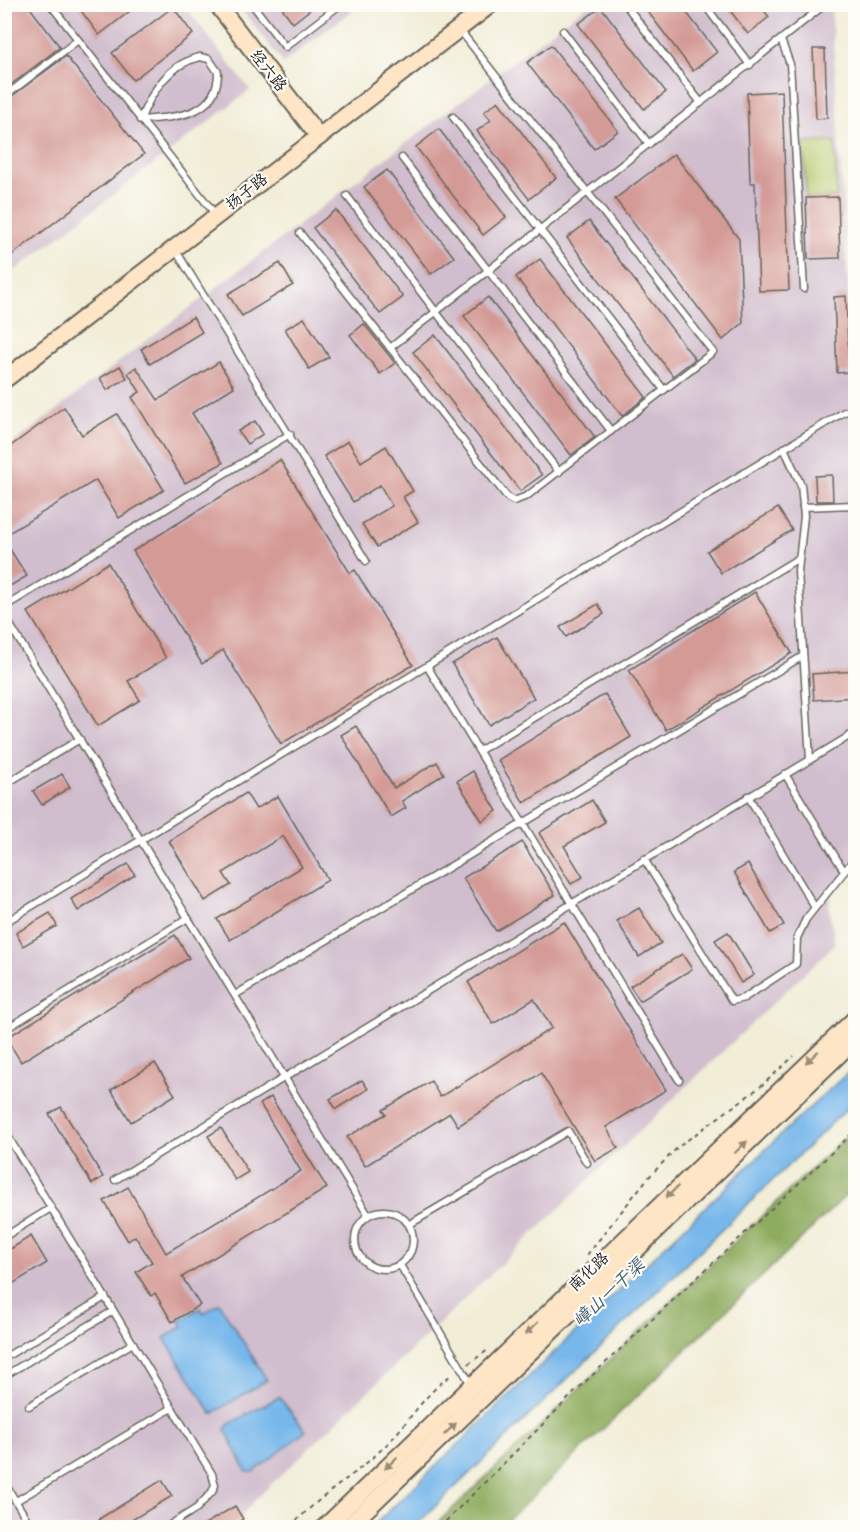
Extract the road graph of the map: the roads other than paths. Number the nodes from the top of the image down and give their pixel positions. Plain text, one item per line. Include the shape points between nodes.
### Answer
1 (50, 4) edge
2 (217, 4) edge
3 (252, 4) edge
4 (625, 4) edge
5 (704, 4) edge
6 (829, 4) edge
7 (338, 5) edge
8 (486, 6) edge
9 (459, 29) junction
10 (563, 32) dead end
11 (78, 40) junction
12 (782, 40) junction
13 (750, 65) junction
14 (4, 97) edge
15 (701, 103) junction
16 (453, 117) dead end
17 (140, 120) junction
18 (319, 137) junction
19 (649, 144) junction
20 (402, 158) dead end
21 (587, 193) junction
22 (347, 196) dead end
23 (216, 216) junction
24 (540, 229) junction
25 (300, 233) dead end
26 (175, 248) junction
27 (488, 271) junction
28 (804, 289) dead end
29 (436, 311) junction
30 (390, 348) junction
31 (4, 380) edge
32 (664, 390) junction
33 (855, 409) edge
34 (611, 431) junction
35 (290, 434) junction
36 (784, 448) junction
37 (559, 472) junction
38 (854, 505) edge
39 (803, 507) junction
40 (799, 558) junction
41 (366, 561) dead end
42 (4, 607) edge
43 (4, 615) edge
44 (803, 656) junction
45 (427, 666) junction
46 (855, 732) edge
47 (80, 739) junction
48 (479, 751) junction
49 (810, 759) junction
50 (785, 774) junction
51 (4, 785) edge
52 (748, 796) junction
53 (523, 823) junction
54 (141, 840) junction
55 (855, 857) edge
56 (645, 859) junction
57 (844, 871) junction
58 (571, 904) junction
59 (814, 906) junction
60 (188, 918) junction
61 (4, 923) edge
62 (235, 995) junction
63 (855, 1018) edge
64 (4, 1030) edge
65 (855, 1038) edge
66 (285, 1077) junction
67 (679, 1080) dead end
68 (4, 1130) edge
69 (587, 1163) dead end
70 (115, 1180) dead end
71 (51, 1208) junction
72 (368, 1215) junction
73 (410, 1224) junction
74 (4, 1237) edge
75 (400, 1265) junction
76 (105, 1297) junction
77 (113, 1311) junction
78 (133, 1342) junction
79 (4, 1358) edge
80 (4, 1376) edge
81 (471, 1385) junction
82 (480, 1400) junction
83 (29, 1406) dead end
84 (172, 1408) junction
85 (4, 1482) edge
86 (16, 1501) junction
87 (32, 1527) edge
88 (165, 1527) edge
89 (324, 1527) edge
90 (347, 1527) edge

1 - 11 lane
2 - 18 main road, 经六路
3 - 7 lane via 285,47
4 - 15 lane
5 - 13 lane
6 - 12 lane
8 - 9 main road, 扬子路
9 - 18 main road, 扬子路
9 - 21 lane
10 - 19 lane
11 - 14 lane
11 - 17 lane
12 - 13 lane
12 - 28 lane via 790,64
13 - 15 lane
15 - 19 lane
16 - 24 lane
17 - 17 lane via 198,109 215,91 218,72 214,64 200,57 180,64 161,82
17 - 23 lane
18 - 23 main road, 扬子路
19 - 21 lane
20 - 27 lane
21 - 24 lane
21 - 32 lane via 713,352
22 - 29 lane
23 - 26 main road, 扬子路
24 - 27 lane
24 - 32 lane
25 - 30 lane
26 - 31 main road, 扬子路
26 - 35 lane
27 - 29 lane
27 - 34 lane
29 - 30 lane
29 - 37 lane
30 - 37 lane via 508,498 521,500
32 - 34 lane
33 - 36 lane
34 - 37 lane
35 - 41 lane
35 - 42 lane
36 - 39 lane via 801,485
36 - 45 lane
38 - 39 lane
39 - 40 lane via 804,533
40 - 44 lane
40 - 48 lane
43 - 47 lane
44 - 49 lane
44 - 53 lane
45 - 48 lane
45 - 54 lane
46 - 49 lane
47 - 51 lane
47 - 54 lane
48 - 53 lane
49 - 50 lane
50 - 52 lane
50 - 57 lane
52 - 56 lane
52 - 59 lane
53 - 58 lane
53 - 62 lane
54 - 60 lane
54 - 61 lane
55 - 57 lane
56 - 58 lane
56 - 59 lane via 732,1001 744,998 796,964 797,938
57 - 59 lane
58 - 66 lane
58 - 67 lane
60 - 62 lane
60 - 64 lane
62 - 66 lane
63 -> 81 main road, 南化路
82 -> 65 main road, 南化路
66 - 70 lane
66 - 72 lane
68 - 71 lane
69 - 73 lane via 568,1131
71 - 74 lane
71 - 76 lane
72 - 73 lane via 386,1210 404,1217
72 - 75 lane via 356,1231 357,1251 362,1260 380,1269
73 - 75 lane via 414,1242
75 - 81 lane
76 - 77 lane
76 - 79 lane
77 - 78 lane
77 - 80 lane
78 - 83 lane
78 - 84 lane
81 - 82 lane
81 -> 89 main road, 南化路
90 -> 82 main road, 南化路
84 - 86 lane
84 - 88 lane via 212,1474 214,1485 206,1500
85 - 86 lane
86 - 87 lane

